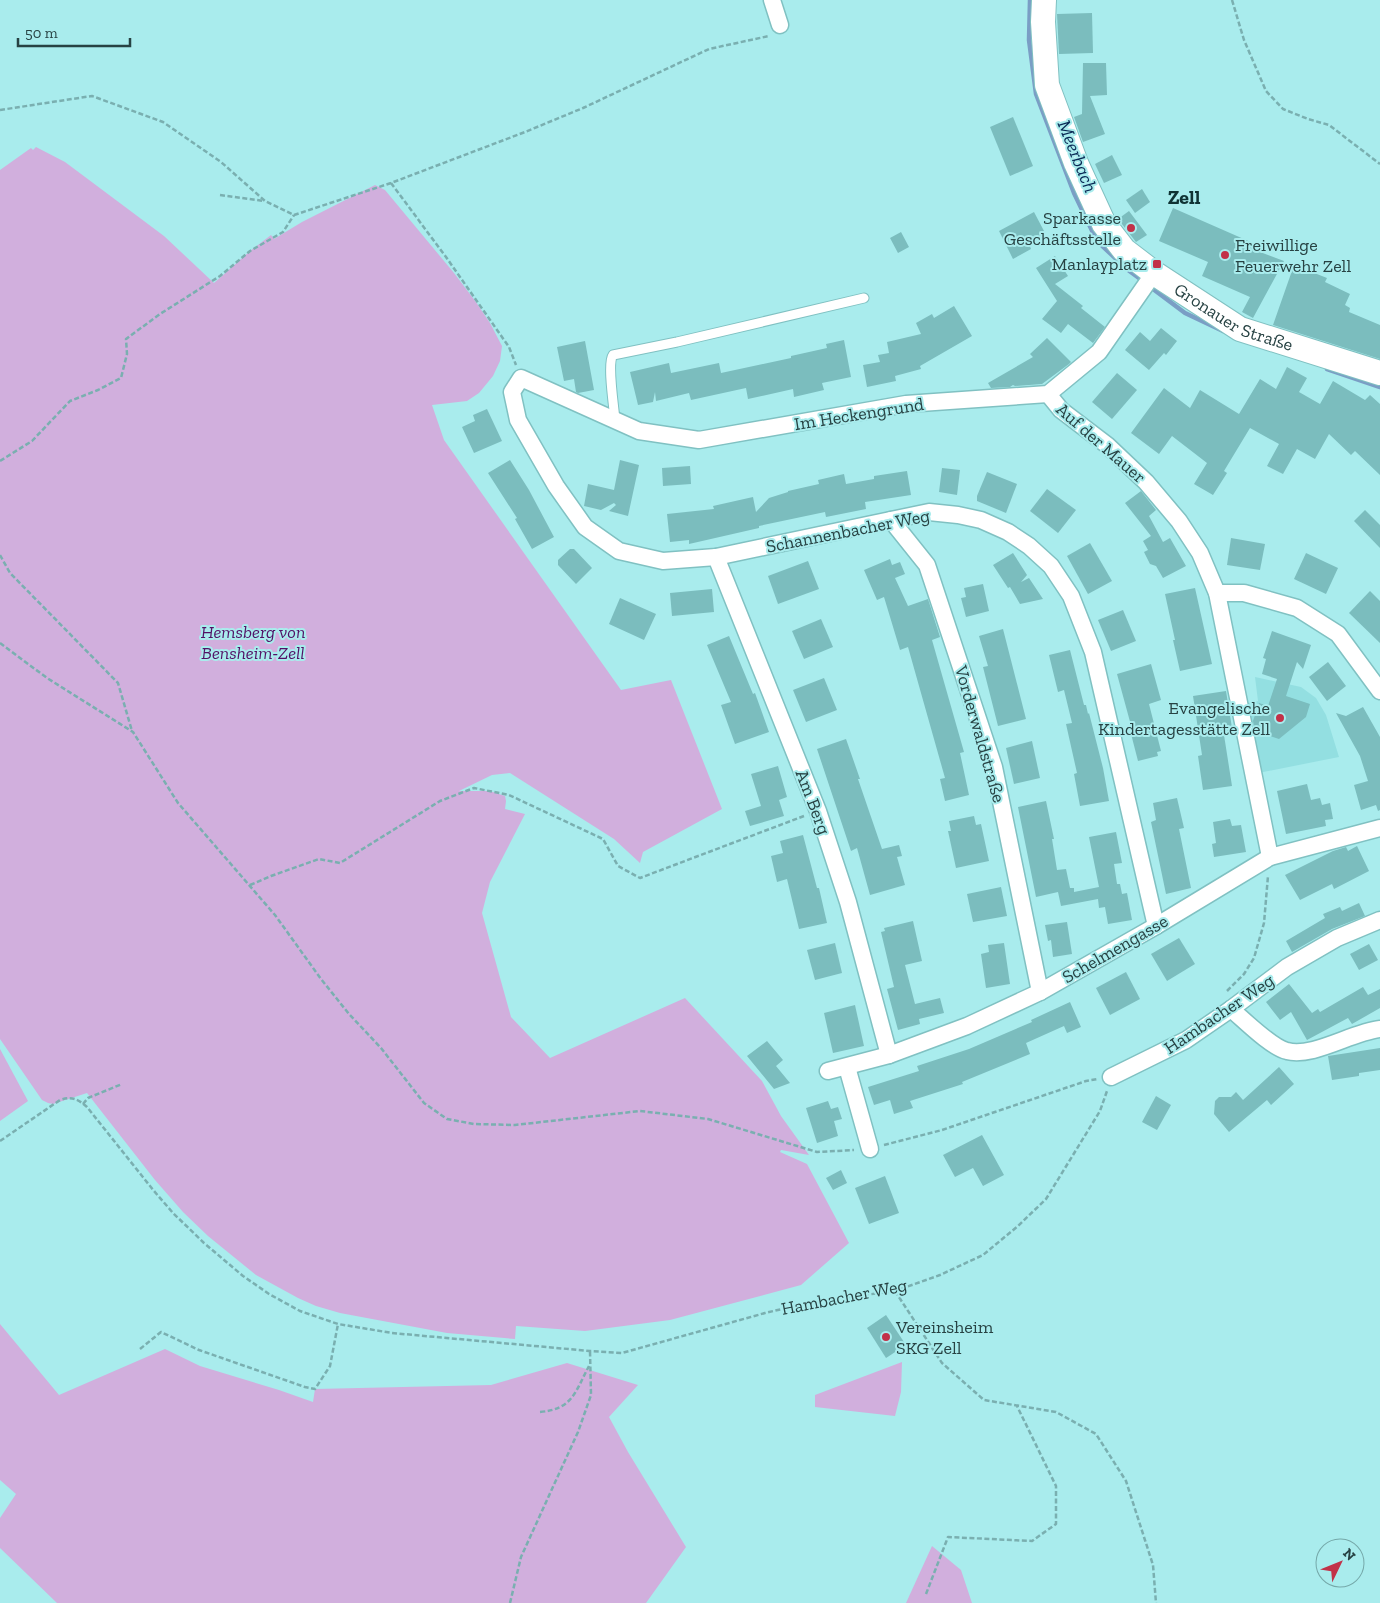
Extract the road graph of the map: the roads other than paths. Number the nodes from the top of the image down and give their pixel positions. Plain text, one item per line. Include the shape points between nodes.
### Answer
1 (772, 0) edge
2 (1044, 0) edge
3 (780, 25) road end
4 (1149, 281) junction
5 (864, 298) dead end
6 (1380, 373) edge
7 (521, 378) joint
8 (1048, 394) junction
9 (615, 420) junction
10 (891, 520) junction
11 (716, 557) junction
12 (1218, 593) junction
13 (1380, 691) edge
14 (1380, 828) edge
15 (1270, 857) junction
16 (1380, 920) edge
17 (1156, 926) junction
18 (1040, 992) junction
19 (1231, 1009) junction
20 (1380, 1029) edge
21 (889, 1054) junction
22 (847, 1067) junction
23 (828, 1071) dead end
24 (1111, 1077) road end
25 (870, 1149) road end

1 - 3 street
2 - 4 street, Gronauer Straße via 1047,85 1076,163 1104,224
4 - 6 street, Gronauer Straße via 1240,329
4 - 8 street via 1099,352
5 - 9 lane via 616,353 611,356
7 - 9 street, Im Heckengrund
7 - 11 street, Schannenbacher Weg via 512,392 518,420 556,486 585,527 619,551 663,561
8 - 9 street, Im Heckengrund via 906,404 698,440 639,431
8 - 12 street, Auf der Mauer via 1061,410 1107,445 1146,482 1179,520 1200,553
10 - 11 street, Schannenbacher Weg
10 - 17 street, Schannenbacher Weg via 929,512 981,520 1029,546 1051,566 1071,596 1093,652
10 - 18 street, Vorderwaldstraße via 927,566 994,767
11 - 21 street, Am Berg via 818,811 848,902
12 - 13 street via 1244,593 1297,608 1338,634
12 - 15 street, Auf der Mauer
14 - 15 street, Schelmengasse
15 - 17 street, Schelmengasse
16 - 19 street, Hambacher Weg via 1337,938 1287,967
17 - 18 street, Schelmengasse
18 - 21 street, Schelmengasse via 966,1026
19 - 20 street via 1268,1041 1286,1051 1310,1052 1367,1030
19 - 24 street, Hambacher Weg via 1186,1040
21 - 22 street, Schelmengasse
22 - 23 street, Schelmengasse
22 - 25 street

